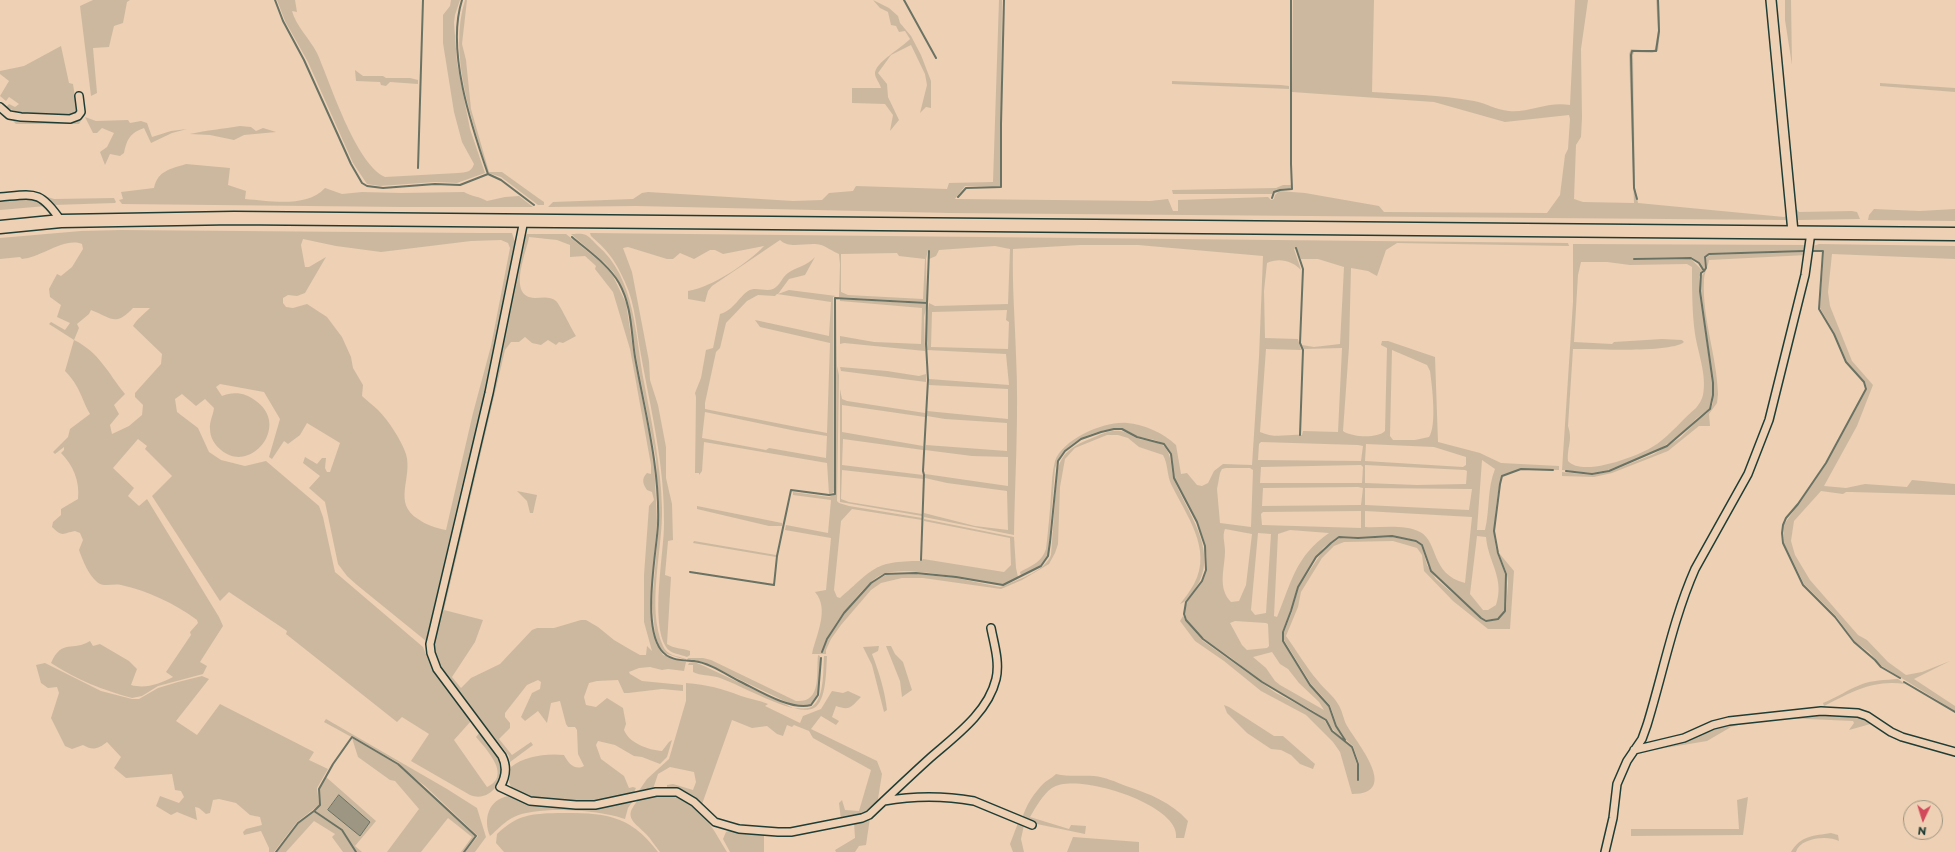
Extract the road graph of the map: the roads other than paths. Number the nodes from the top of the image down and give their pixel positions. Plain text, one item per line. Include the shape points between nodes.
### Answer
1 (1771, 0) edge
2 (79, 96) dead end
3 (0, 107) edge
4 (0, 197) edge
5 (524, 220) junction
6 (61, 222) junction
7 (0, 227) edge
8 (1793, 232) junction
9 (1811, 232) junction
10 (1955, 234) edge
11 (991, 628) dead end
12 (1634, 750) junction
13 (1955, 752) edge
14 (883, 801) junction
15 (1032, 825) dead end
16 (1605, 852) edge

1 - 8 street
2 - 3 street via 81,112 70,119 21,117 10,115
4 - 6 street via 28,194 42,199 50,204
5 - 6 highway via 234,218
5 - 8 highway
5 - 14 street via 489,393 430,644 430,653 437,669 505,762 505,776 500,787 530,801 595,806 656,792 676,792 694,802 715,822 727,827 778,832 804,830 862,818 869,815
6 - 7 highway
8 - 9 highway
9 - 10 highway
9 - 12 street via 1805,274 1769,420 1748,474 1689,583 1671,632 1647,725 1642,739
11 - 14 street via 997,668 994,684 986,700 958,733
12 - 13 street via 1684,738 1729,721 1821,711 1858,713 1902,737
12 - 16 street via 1617,784
14 - 15 street via 918,798 974,801

